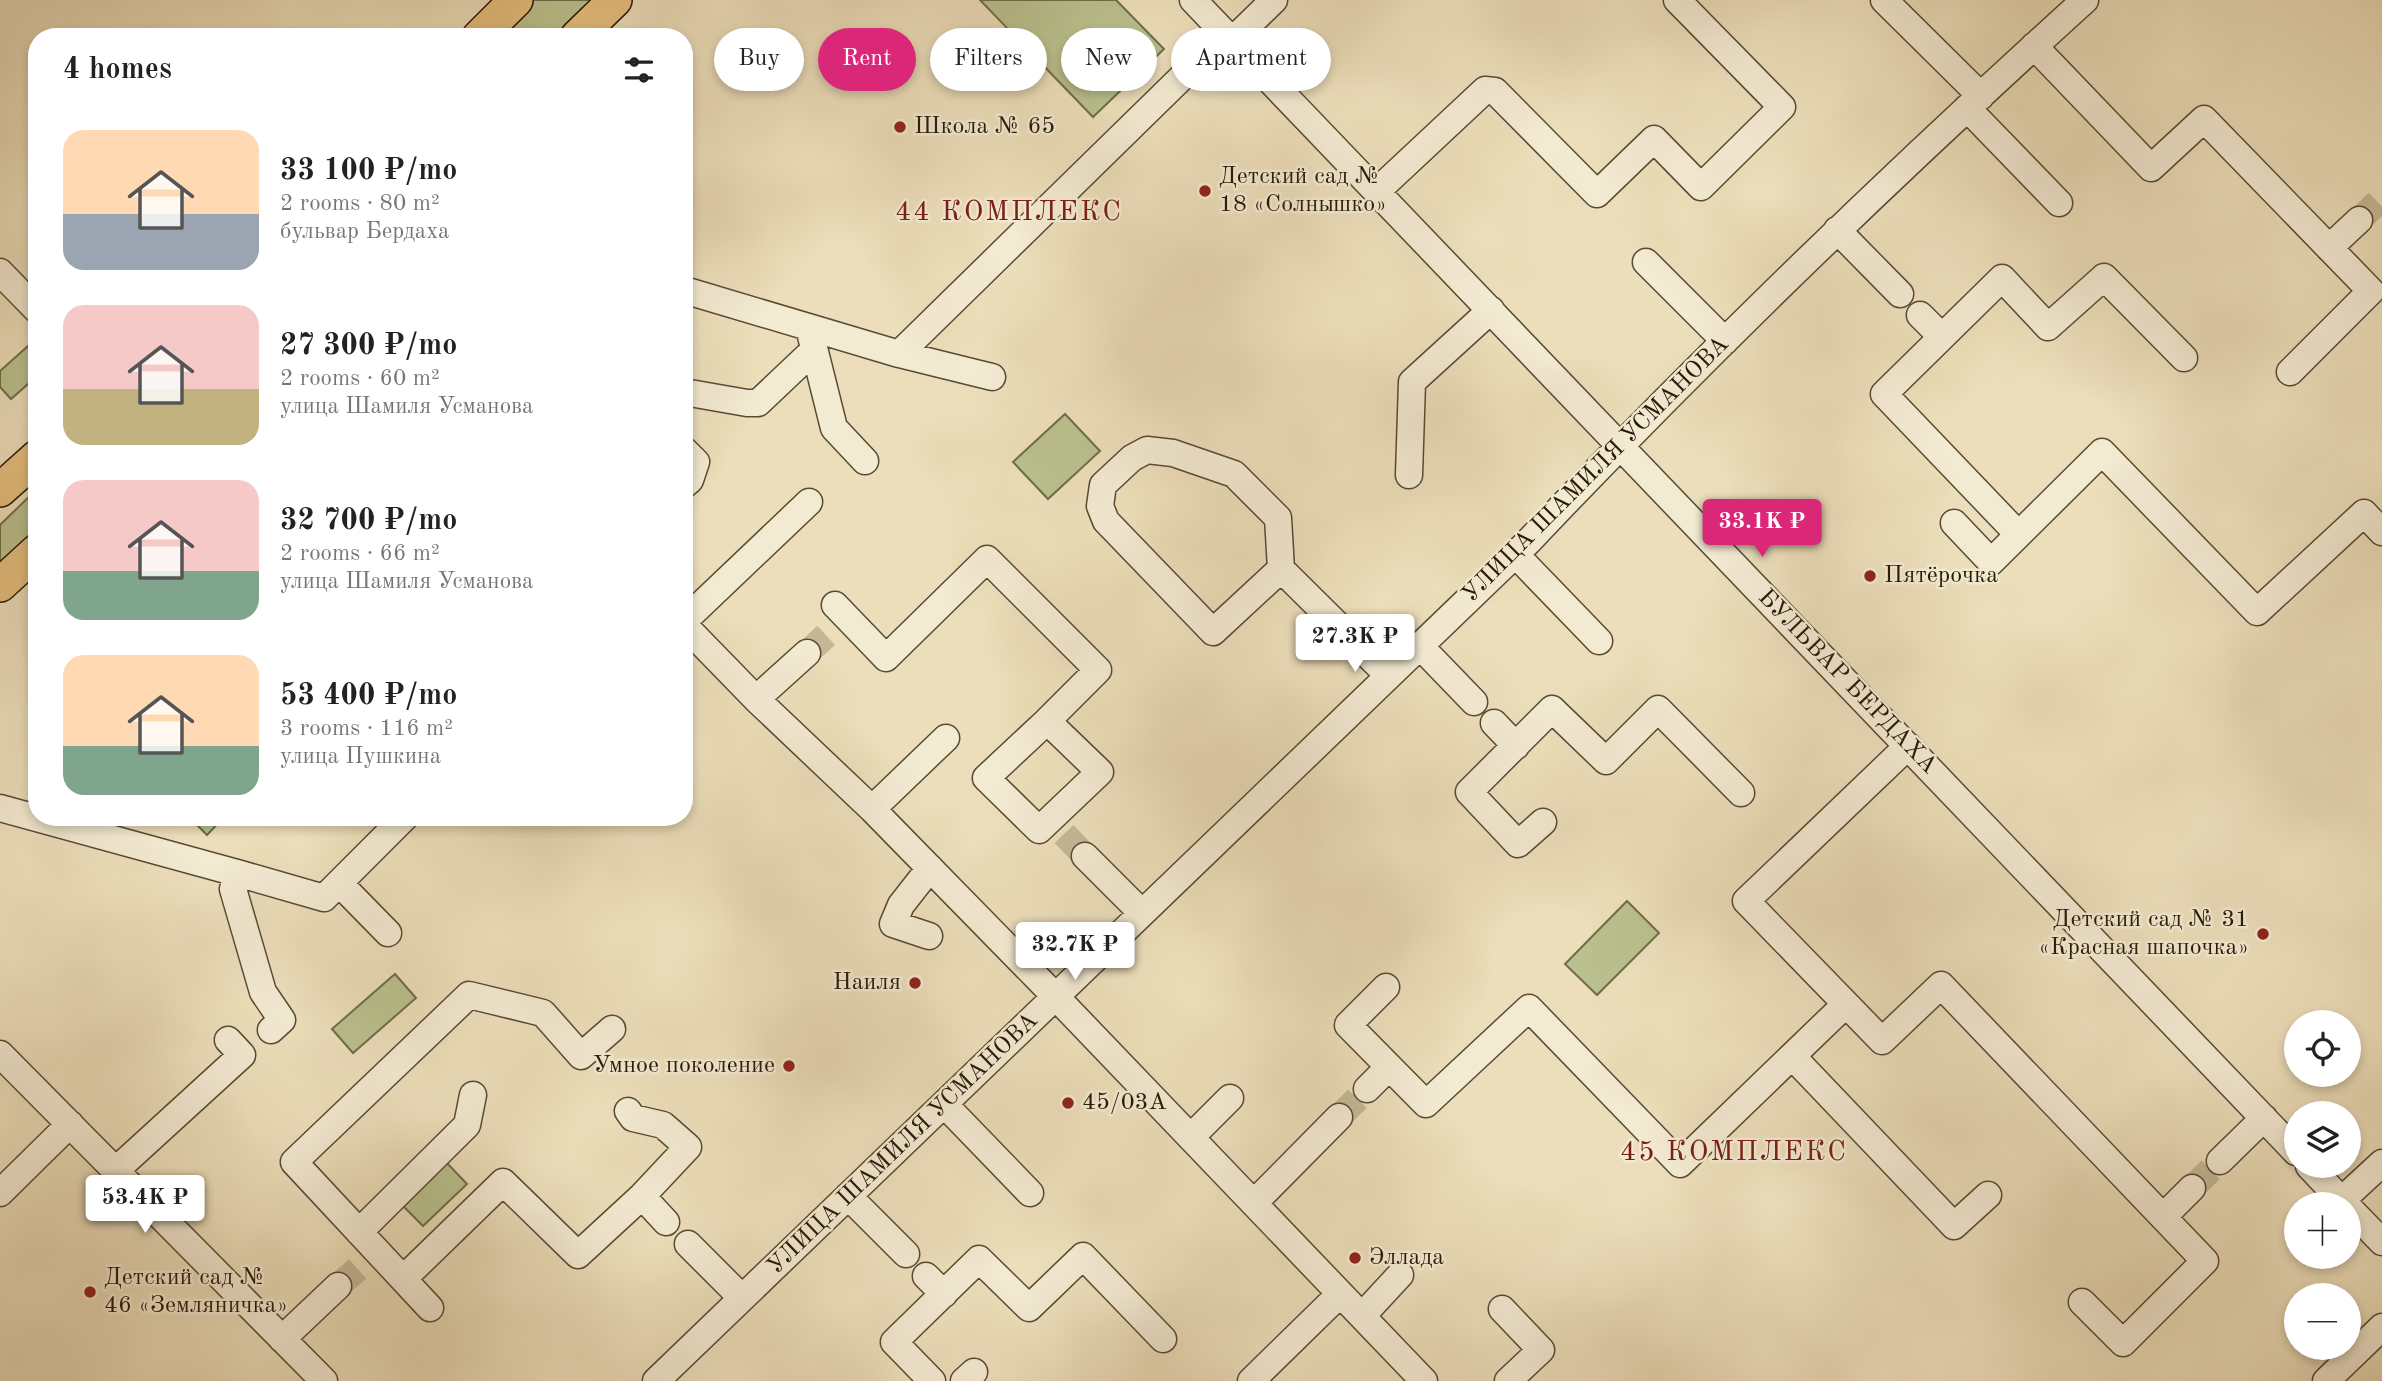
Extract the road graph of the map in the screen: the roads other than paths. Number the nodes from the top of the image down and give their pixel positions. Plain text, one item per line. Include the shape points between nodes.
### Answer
1 (615, 0) edge
2 (1193, 0) edge
3 (1274, 0) edge
4 (1677, 0) edge
5 (1884, 0) edge
6 (2085, 0) edge
7 (586, 28) edge
8 (1220, 28) edge
9 (1240, 28) edge
10 (2034, 46) junction
11 (1173, 91) edge
12 (1281, 91) edge
13 (1974, 102) junction
14 (1377, 191) junction
15 (2059, 203) dead end
16 (2359, 220) tunnel mouth
17 (1838, 230) junction
18 (2329, 248) junction
19 (1646, 262) dead end
20 (0, 272) edge
21 (693, 293) edge
22 (1900, 294) dead end
23 (28, 301) edge
24 (1491, 310) junction
25 (1920, 315) dead end
26 (1942, 337) junction
27 (812, 338) junction
28 (1725, 341) junction
29 (899, 354) junction
30 (2184, 358) dead end
31 (2290, 372) dead end
32 (992, 377) dead end
33 (693, 394) edge
34 (1619, 445) junction
35 (865, 461) dead end
36 (28, 465) edge
37 (1409, 475) dead end
38 (0, 490) edge
39 (809, 502) dead end
40 (1954, 523) dead end
41 (2382, 532) edge
42 (2018, 534) junction
43 (1515, 554) junction
44 (28, 559) edge
45 (1281, 569) junction
46 (0, 585) edge
47 (693, 614) edge
48 (837, 618) dead end
49 (693, 632) edge
50 (1600, 641) dead end
51 (1419, 645) junction
52 (807, 653) tunnel mouth
53 (1388, 675) junction
54 (756, 699) junction
55 (1474, 702) dead end
56 (1047, 721) junction
57 (1493, 723) dead end
58 (946, 738) dead end
59 (1516, 746) junction
60 (1908, 746) junction
61 (1741, 793) dead end
62 (0, 808) edge
63 (873, 809) junction
64 (28, 816) edge
65 (1543, 822) dead end
66 (66, 826) edge
67 (396, 826) edge
68 (1085, 856) tunnel mouth
69 (930, 868) junction
70 (237, 873) junction
71 (339, 884) junction
72 (1142, 914) junction
73 (388, 933) dead end
74 (929, 936) dead end
75 (1386, 987) dead end
76 (1056, 997) junction
77 (1846, 1004) junction
78 (612, 1029) dead end
79 (271, 1030) dead end
80 (228, 1040) dead end
81 (0, 1054) edge
82 (1792, 1056) junction
83 (1390, 1067) junction
84 (1367, 1089) tunnel mouth
85 (473, 1095) dead end
86 (1230, 1098) dead end
87 (944, 1104) junction
88 (628, 1111) dead end
89 (1339, 1117) tunnel mouth
90 (2264, 1118) junction
91 (70, 1124) junction
92 (1191, 1137) junction
93 (2284, 1139) edge
94 (2220, 1161) tunnel mouth
95 (2382, 1163) edge
96 (115, 1171) junction
97 (2320, 1178) edge
98 (2192, 1188) tunnel mouth
99 (2334, 1192) edge
100 (2356, 1192) edge
101 (1030, 1193) dead end
102 (0, 1194) edge
103 (1988, 1195) dead end
104 (642, 1196) junction
105 (848, 1196) junction
106 (1254, 1203) junction
107 (2163, 1217) junction
108 (2361, 1220) edge
109 (666, 1222) dead end
110 (2382, 1242) edge
111 (688, 1244) dead end
112 (365, 1250) junction
113 (906, 1254) dead end
114 (1400, 1275) dead end
115 (403, 1279) junction
116 (338, 1286) tunnel mouth
117 (1340, 1294) junction
118 (742, 1298) junction
119 (2082, 1302) dead end
120 (430, 1307) dead end
121 (1502, 1309) dead end
122 (1362, 1316) junction
123 (2382, 1327) edge
124 (282, 1339) junction
125 (1163, 1339) dead end
126 (324, 1381) edge
127 (656, 1381) edge
128 (932, 1381) edge
129 (1251, 1381) edge
130 (1424, 1381) edge
131 (1508, 1381) edge
132 (2326, 1381) edge

1 - 7 main road
2 - 8 street, БУЛЬВАР БЕРДАХА
3 - 9 street
4 - 14 street via 1782,107 1701,187 1654,139 1597,194 1495,91 1485,90
5 - 13 street
6 - 10 street, УЛИЦА ШАМИЛЯ УСМАНОВА
10 - 13 street, УЛИЦА ШАМИЛЯ УСМАНОВА
10 - 18 street via 2151,168 2204,119
11 - 29 street
12 - 14 street, БУЛЬВАР БЕРДАХА
13 - 15 street
13 - 17 street, УЛИЦА ШАМИЛЯ УСМАНОВА
14 - 24 street, БУЛЬВАР БЕРДАХА
16 - 18 street
17 - 22 street
17 - 28 street, УЛИЦА ШАМИЛЯ УСМАНОВА
18 - 31 street via 2371,291
19 - 28 street
20 - 23 street
21 - 27 street
24 - 34 street, БУЛЬВАР БЕРДАХА
24 - 37 street via 1412,382
25 - 26 street
26 - 30 street via 2002,278 2048,327 2104,277
26 - 42 street via 1884,394
27 - 29 street
27 - 33 street via 758,403
27 - 35 street via 834,428
28 - 34 street, УЛИЦА ШАМИЛЯ УСМАНОВА
29 - 32 street
34 - 43 street, УЛИЦА ШАМИЛЯ УСМАНОВА
34 - 60 street, БУЛЬВАР БЕРДАХА
36 - 38 main road
39 - 47 street
40 - 42 street via 1990,562
41 - 42 street via 2364,513 2257,612 2102,452
43 - 50 street
43 - 51 street, УЛИЦА ШАМИЛЯ УСМАНОВА
44 - 46 main road
45 - 45 street via 1278,518 1234,474 1173,453 1147,450 1103,485 1100,506 1107,521 1213,632
45 - 53 street
48 - 56 street via 886,658 987,559 1098,670
49 - 54 street
51 - 53 street, УЛИЦА ШАМИЛЯ УСМАНОВА
51 - 55 street
52 - 54 street
53 - 72 street, УЛИЦА ШАМИЛЯ УСМАНОВА
54 - 63 street
56 - 56 street via 986,778 1039,830 1057,827 1100,772
57 - 59 street
58 - 63 street
59 - 61 street via 1552,709 1606,761 1658,709
59 - 65 street via 1469,792 1518,844
60 - 77 street via 1746,901
60 - 90 street, БУЛЬВАР БЕРДАХА
62 - 64 street
63 - 69 street
66 - 70 street
67 - 71 street
68 - 72 street
69 - 74 street via 901,905 893,924
69 - 76 street
70 - 71 street via 324,898
70 - 79 street via 233,889 263,992 282,1020
71 - 73 street
72 - 76 street, УЛИЦА ШАМИЛЯ УСМАНОВА
75 - 83 street via 1348,1025
76 - 87 street, УЛИЦА ШАМИЛЯ УСМАНОВА
76 - 92 street
77 - 82 street
77 - 107 street via 1882,1041 1941,985
78 - 112 street via 580,1056 543,1013 469,995 294,1162
80 - 96 street via 242,1055
81 - 91 street
82 - 83 street via 1680,1164 1529,1008 1426,1104
82 - 103 street via 1954,1226
83 - 84 street
85 - 112 street via 467,1125
86 - 92 street
87 - 101 street
87 - 105 street, УЛИЦА ШАМИЛЯ УСМАНОВА
88 - 104 street via 633,1118 663,1125 688,1147
89 - 106 street
90 - 93 street, БУЛЬВАР БЕРДАХА
90 - 94 street
91 - 96 street
91 - 102 street
92 - 106 street
95 - 100 street
96 - 124 street
97 - 99 street
98 - 107 street
104 - 109 street
104 - 115 street via 579,1255 503,1182
105 - 113 street
105 - 118 street, УЛИЦА ШАМИЛЯ УСМАНОВА
106 - 117 street
107 - 119 street via 2205,1261 2123,1343
108 - 110 street
111 - 118 street
112 - 115 street
114 - 122 street
115 - 120 street
116 - 124 street
117 - 122 street
117 - 129 street
118 - 127 street, УЛИЦА ШАМИЛЯ УСМАНОВА
121 - 131 street via 1541,1350
122 - 130 street
123 - 132 street
124 - 126 street
125 - 128 street via 1083,1256 1029,1308 979,1259 935,1285 894,1342

